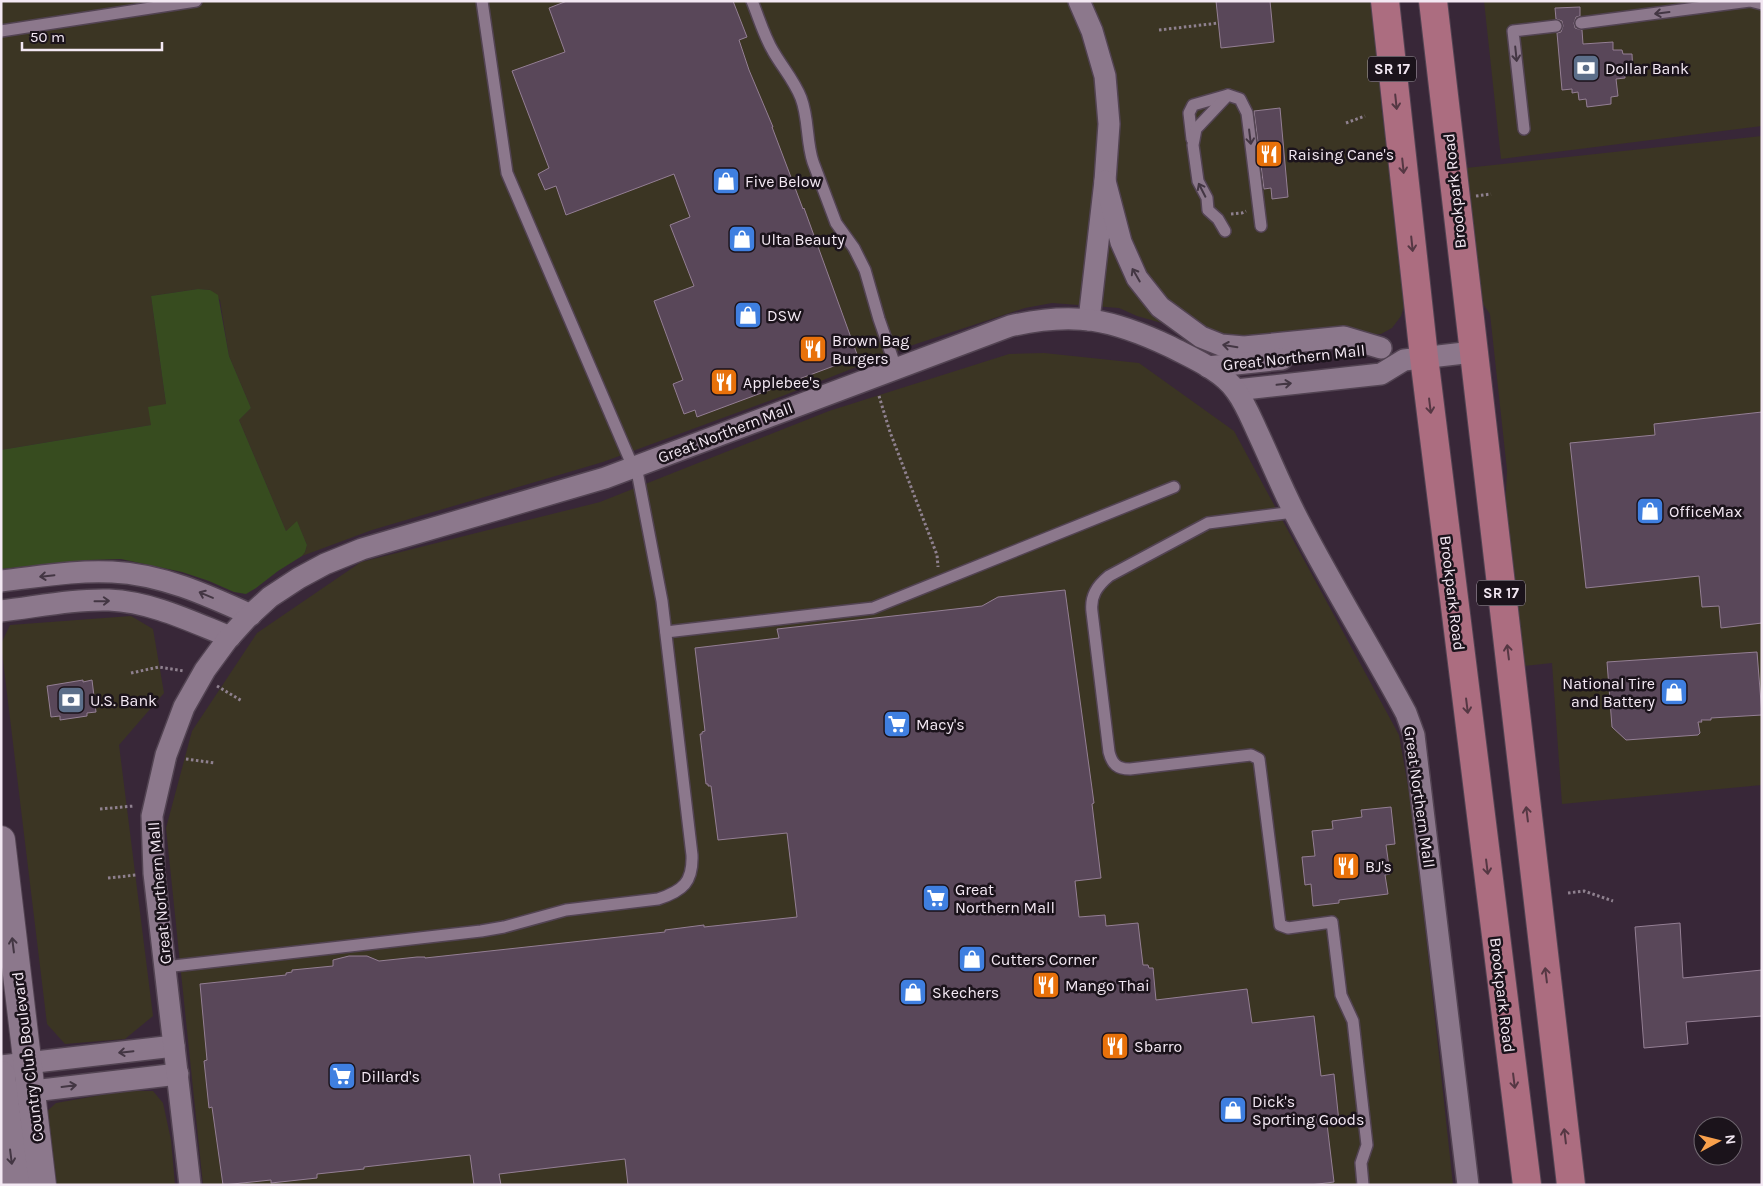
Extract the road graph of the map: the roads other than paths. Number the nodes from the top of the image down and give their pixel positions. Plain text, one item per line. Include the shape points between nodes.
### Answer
1 (196, 1) edge
2 (482, 1) edge
3 (752, 1) edge
4 (1079, 1) edge
5 (1385, 1) edge
6 (1433, 1) edge
7 (1762, 4) edge
8 (1581, 23) dead end
9 (1556, 26) dead end
10 (1, 32) edge
11 (1228, 95) junction
12 (1524, 129) dead end
13 (1193, 146) junction
14 (1106, 181) junction
15 (1261, 226) dead end
16 (1225, 231) dead end
17 (1089, 320) junction
18 (1381, 348) junction
19 (1473, 352) junction
20 (1414, 358) junction
21 (1208, 367) junction
22 (896, 368) junction
23 (1236, 390) junction
24 (634, 466) junction
25 (1174, 487) dead end
26 (1294, 512) junction
27 (1, 582) edge
28 (1, 611) edge
29 (251, 615) junction
30 (666, 632) junction
31 (230, 637) junction
32 (1, 840) edge
33 (165, 967) junction
34 (174, 1046) junction
35 (14, 1065) edge
36 (178, 1074) junction
37 (2, 1085) edge
38 (30, 1091) junction
39 (15, 1185) edge
40 (42, 1185) edge
41 (190, 1185) edge
42 (1363, 1185) edge
43 (1468, 1185) edge
44 (1527, 1185) edge
45 (1571, 1185) edge

1 - 10 lane
2 - 24 lane via 507,173
3 - 22 lane via 773,51 800,96 813,162 836,223 865,270
4 - 14 street via 1096,42 1107,88
5 -> 20 main road, Brookpark Road / SR 17
6 - 19 main road, Brookpark Road / SR 17
7 -> 8 lane via 1750,1
9 -> 12 lane via 1514,31
11 - 13 lane via 1196,129
11 - 13 lane via 1194,104 1189,113
11 -> 15 lane via 1240,99 1247,113
16 -> 13 lane via 1208,210 1198,181
14 - 17 street
18 -> 14 street, Great Northern Mall via 1344,337 1255,347 1233,347 1201,337 1166,312 1137,278 1117,230
17 - 21 street, Great Northern Mall via 1138,332
17 - 22 street, Great Northern Mall via 1050,319 1010,326
18 - 20 street, Great Northern Mall
18 - 21 street, Great Northern Mall
19 - 20 street, Great Northern Mall
45 -> 19 main road, Brookpark Road / SR 17
23 -> 20 street, Great Northern Mall via 1381,374
20 -> 44 main road, Brookpark Road / SR 17
21 - 23 street, Great Northern Mall
22 - 24 street, Great Northern Mall
23 - 26 street, Great Northern Mall
24 - 29 street, Great Northern Mall via 362,549 299,578
24 - 30 lane
25 - 30 lane via 866,610
26 - 42 lane via 1208,523 1109,576 1094,593 1092,612 1109,752 1118,768 1130,770 1252,755 1260,762 1280,925 1288,928 1332,922 1340,995 1352,1021 1357,1057 1367,1145 1361,1163
26 - 43 street, Great Northern Mall via 1398,699 1414,735
29 -> 27 street via 186,588 123,573 84,573
28 -> 31 street via 89,601 124,602 168,612
29 - 31 street, Great Northern Mall
30 - 33 lane via 692,855 691,875 678,891 658,899 566,910 495,929
31 - 33 street, Great Northern Mall via 204,670 184,706 166,755 154,804 154,873
35 -> 32 street, Country Club Boulevard
33 - 34 street, Great Northern Mall
34 -> 35 street
34 - 36 street, Great Northern Mall
35 - 38 street, Country Club Boulevard
38 -> 36 street
36 - 41 street, Great Northern Mall
37 - 38 street
37 -> 39 street, Country Club Boulevard
38 - 40 street, Country Club Boulevard

